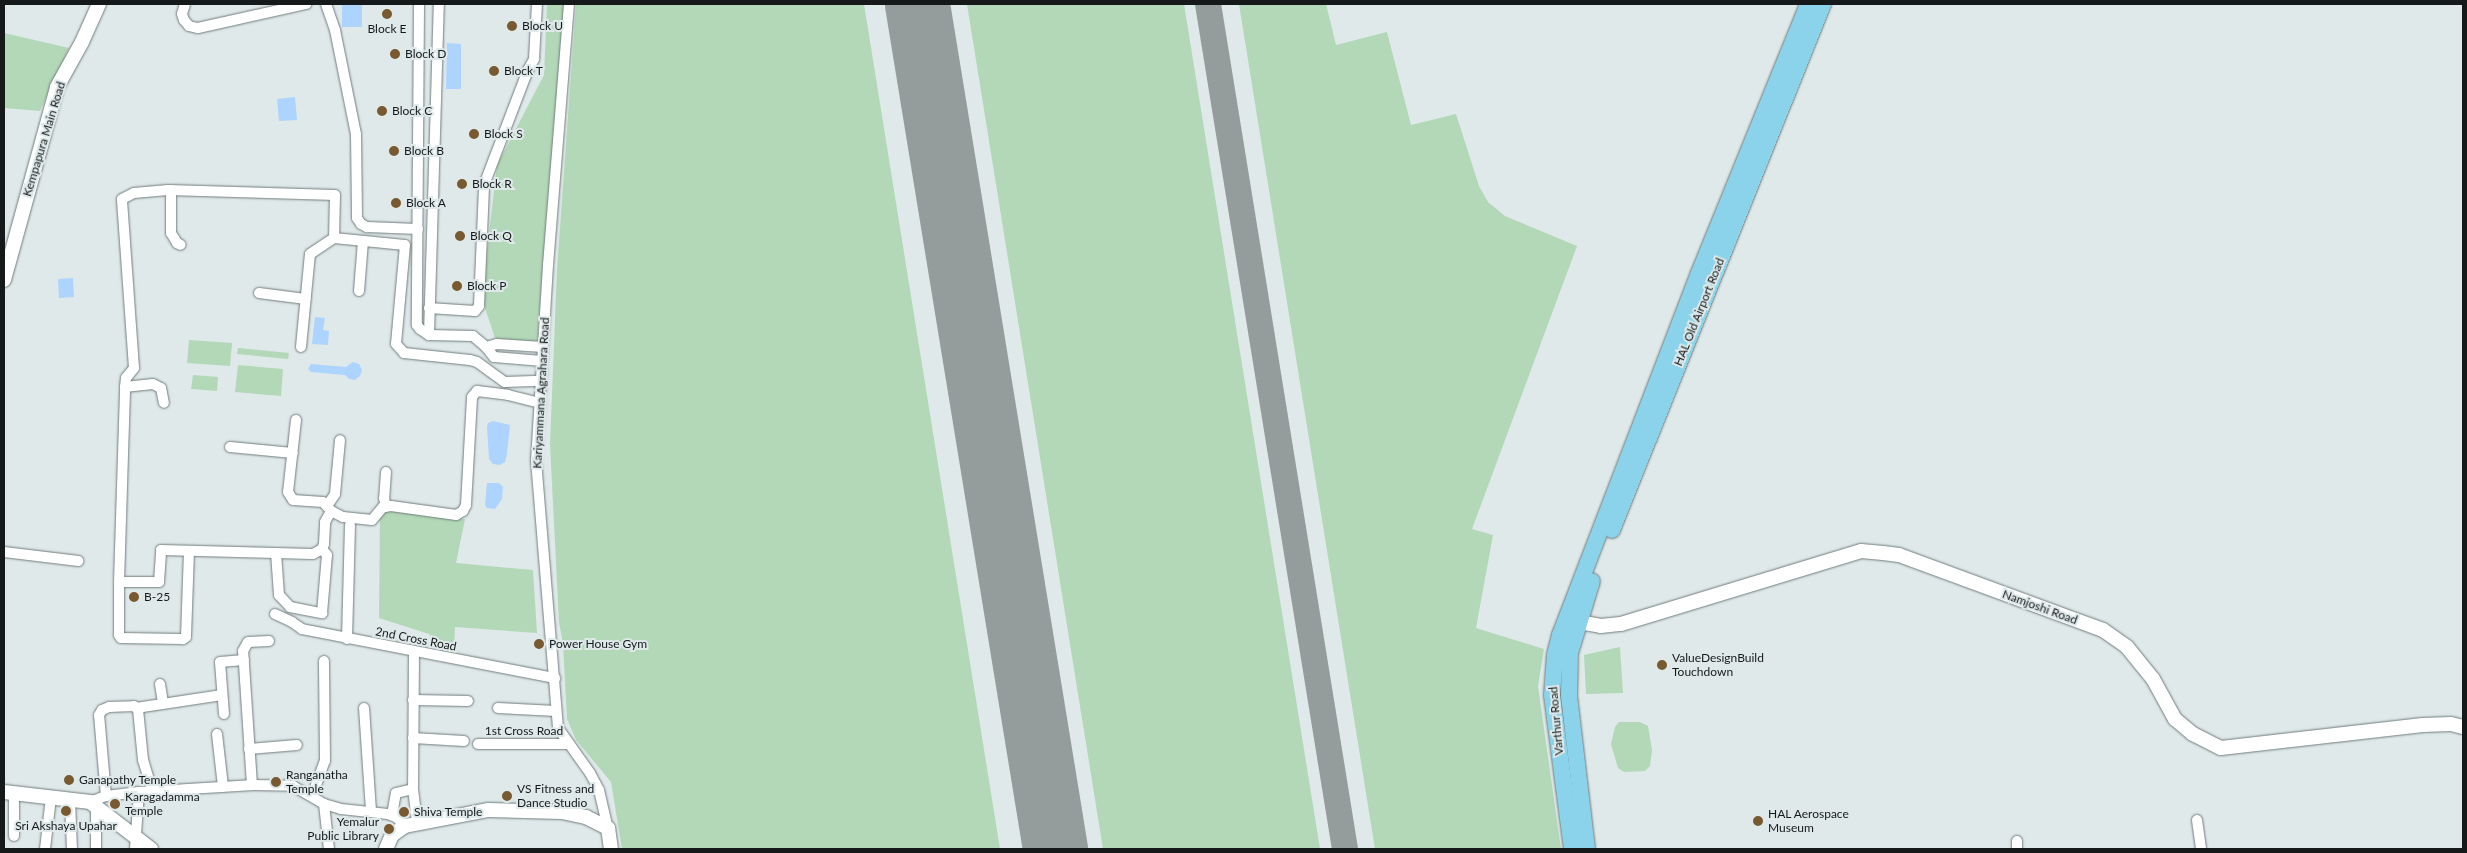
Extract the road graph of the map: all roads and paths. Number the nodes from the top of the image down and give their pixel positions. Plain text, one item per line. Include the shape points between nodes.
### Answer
1 (99, 4) edge
2 (185, 4) edge
3 (306, 4) edge
4 (326, 4) edge
5 (419, 4) edge
6 (439, 4) edge
7 (537, 4) edge
8 (569, 4) edge
9 (1808, 4) edge
10 (1823, 4) edge
11 (171, 190) junction
12 (418, 230) junction
13 (334, 238) junction
14 (363, 241) junction
15 (181, 244) dead end
16 (4, 280) edge
17 (359, 291) dead end
18 (259, 293) dead end
19 (306, 299) junction
20 (430, 308) junction
21 (429, 335) junction
22 (301, 347) dead end
23 (486, 347) junction
24 (543, 347) junction
25 (542, 361) junction
26 (541, 381) junction
27 (505, 382) junction
28 (125, 387) junction
29 (499, 394) junction
30 (164, 403) dead end
31 (540, 403) junction
32 (296, 420) dead end
33 (340, 440) dead end
34 (230, 447) dead end
35 (293, 452) junction
36 (386, 472) dead end
37 (386, 507) junction
38 (329, 509) junction
39 (350, 524) dead end
40 (322, 549) junction
41 (189, 551) junction
42 (4, 552) edge
43 (276, 553) junction
44 (78, 561) dead end
45 (119, 582) junction
46 (1575, 595) joint
47 (275, 614) dead end
48 (1573, 618) junction
49 (347, 639) junction
50 (269, 641) dead end
51 (414, 651) junction
52 (244, 660) junction
53 (324, 660) dead end
54 (555, 678) junction
55 (160, 684) dead end
56 (222, 695) junction
57 (413, 700) junction
58 (468, 701) dead end
59 (163, 704) junction
60 (136, 708) junction
61 (364, 708) dead end
62 (498, 708) dead end
63 (556, 710) junction
64 (224, 714) dead end
65 (2463, 727) edge
66 (217, 734) dead end
67 (413, 738) junction
68 (464, 741) dead end
69 (478, 744) dead end
70 (569, 744) junction
71 (296, 745) dead end
72 (249, 749) junction
73 (252, 785) junction
74 (223, 787) junction
75 (413, 789) junction
76 (140, 792) junction
77 (9, 793) edge
78 (153, 793) junction
79 (106, 796) junction
80 (312, 796) junction
81 (51, 797) junction
82 (70, 800) junction
83 (93, 804) junction
84 (324, 804) junction
85 (371, 811) junction
86 (392, 815) junction
87 (2197, 820) dead end
88 (411, 825) junction
89 (608, 828) junction
90 (14, 836) dead end
91 (135, 843) edge
92 (45, 849) edge
93 (72, 849) edge
94 (96, 849) edge
95 (151, 849) edge
96 (329, 849) edge
97 (386, 849) edge
98 (611, 849) edge
99 (1572, 849) edge
100 (1587, 849) edge
101 (2201, 849) edge

1 - 16 main road, Kempapura Main Road via 57,87
2 - 3 street via 184,20 189,26 198,28
4 - 12 street via 335,30 356,134 357,218 367,227
5 - 12 street
6 - 20 street
7 - 20 street via 534,59 484,185 479,306 475,311
8 - 24 street, Kariyammana Agrahara Road
9 - 46 main road, HAL Old Airport Road via 1699,273
10 - 48 main road, HAL Old Airport Road via 1588,588
11 - 13 street via 335,195
11 - 15 street via 171,233 172,238
11 - 28 street via 134,193 122,199 134,368 126,378
12 - 21 street via 416,317 420,329
13 - 14 street
13 - 19 street via 310,254
14 - 17 street
14 - 27 street via 405,244 396,344 404,353 477,362
18 - 19 street
19 - 22 street
20 - 21 street
21 - 23 street via 472,336
23 - 24 street via 497,344
23 - 25 street via 494,357
24 - 25 street, Kariyammana Agrahara Road
25 - 26 street, Kariyammana Agrahara Road
26 - 27 street
26 - 31 street, Kariyammana Agrahara Road
27 - 29 street
28 - 30 street via 153,384 161,388
28 - 45 street
29 - 31 street
29 - 37 street via 476,392 472,397 466,505 463,511 456,514
31 - 54 street, Kariyammana Agrahara Road via 536,460
32 - 35 street
33 - 38 street via 335,494
34 - 35 street
35 - 38 street via 288,492 293,500 323,502
36 - 37 street
37 - 38 street via 382,507 372,520 343,517
38 - 40 street
39 - 49 street
40 - 43 street via 314,554
40 - 43 street via 327,555 322,613 290,607 279,596
41 - 43 street
41 - 45 street via 161,550 159,582
41 - 45 street via 188,634 183,639 121,638
42 - 44 street
46 - 48 main road, Varthur Road
47 - 49 street, 2nd Cross Road via 302,629
48 - 65 main road, Namjoshi Road via 1601,626 1621,624 1861,551 1899,555 2103,630 2127,647 2153,679 2175,719 2193,734 2221,748 2423,725
48 - 99 main road, Varthur Road via 1555,655 1552,695
48 - 100 main road, Varthur Road via 1569,695
49 - 51 street, 2nd Cross Road
50 - 52 street via 248,642 243,651
51 - 54 street, 2nd Cross Road
51 - 57 street
52 - 56 street via 220,662
52 - 72 street
53 - 80 street via 324,761
54 - 63 street, Kariyammana Agrahara Road
55 - 59 street
56 - 59 street
56 - 64 street
57 - 58 street
57 - 67 street
59 - 60 street
60 - 78 street via 143,760
60 - 79 street via 109,707 99,716
61 - 85 street
62 - 63 street
63 - 70 street, Kariyammana Agrahara Road via 558,728
66 - 74 street
67 - 68 street
67 - 75 street
69 - 70 street, 1st Cross Road
70 - 89 street, Kariyammana Agrahara Road via 599,790
71 - 72 street
72 - 73 street
73 - 74 street
73 - 80 street via 292,786
74 - 78 street
75 - 86 street via 396,794
75 - 88 street
76 - 78 street
76 - 79 street
76 - 91 street
77 - 81 main road
77 - 90 street
79 - 83 street
80 - 84 street
81 - 82 main road
81 - 92 street
82 - 83 main road
82 - 93 street
83 - 91 main road
83 - 94 street
84 - 85 street
84 - 96 street
85 - 86 street
86 - 88 street
87 - 101 street
88 - 89 main road via 488,810 562,812 586,817
88 - 97 main road via 392,835
89 - 98 main road, Kariyammana Agrahara Road
91 - 95 main road

